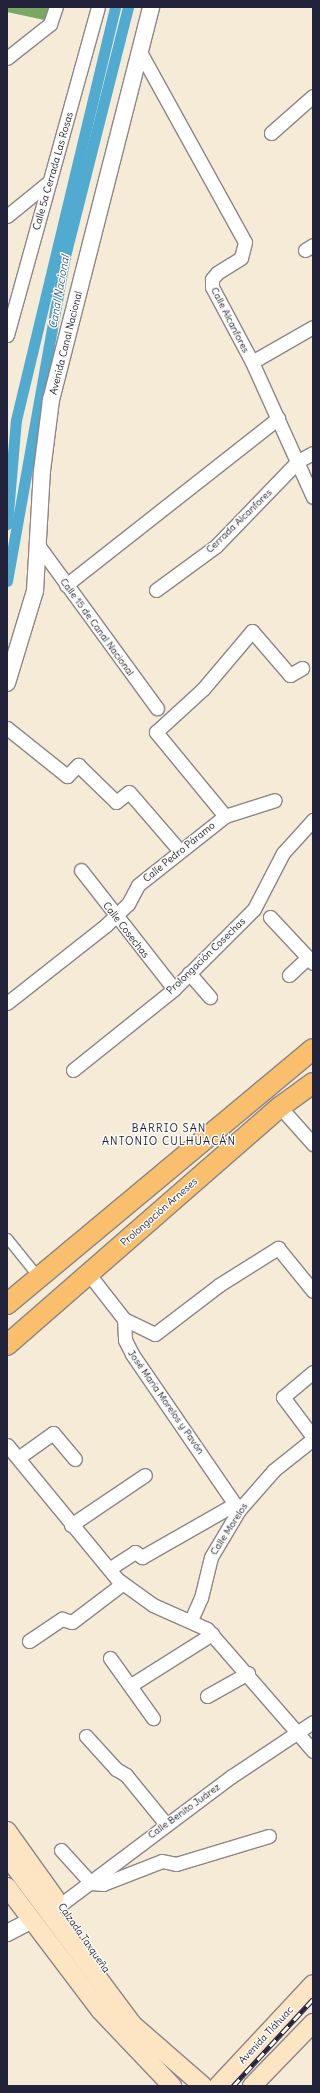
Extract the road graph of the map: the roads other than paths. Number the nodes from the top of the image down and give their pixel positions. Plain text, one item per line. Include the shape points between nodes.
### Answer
1 (56, 7) edge
2 (98, 7) edge
3 (151, 7) edge
4 (140, 52) junction
5 (7, 58) edge
6 (313, 96) edge
7 (271, 133) dead end
8 (50, 181) junction
9 (7, 216) edge
10 (313, 327) edge
11 (7, 335) edge
12 (252, 362) junction
13 (278, 418) junction
14 (313, 453) edge
15 (298, 461) junction
16 (313, 498) edge
17 (38, 545) junction
18 (66, 585) junction
19 (156, 590) dead end
20 (302, 668) dead end
21 (7, 683) edge
22 (157, 708) dead end
23 (7, 728) edge
24 (275, 800) dead end
25 (225, 816) junction
26 (313, 820) edge
27 (179, 850) junction
28 (81, 870) dead end
29 (115, 916) junction
30 (270, 917) dead end
31 (310, 960) edge
32 (189, 973) junction
33 (289, 975) dead end
34 (174, 989) junction
35 (210, 997) dead end
36 (7, 1003) edge
37 (313, 1048) edge
38 (73, 1070) dead end
39 (313, 1083) edge
40 (280, 1107) junction
41 (313, 1144) edge
42 (7, 1238) edge
43 (88, 1273) junction
44 (40, 1279) junction
45 (71, 1288) junction
46 (313, 1291) edge
47 (7, 1304) edge
48 (124, 1318) junction
49 (7, 1328) edge
50 (7, 1345) edge
51 (313, 1372) edge
52 (313, 1438) edge
53 (7, 1445) edge
54 (18, 1458) junction
55 (75, 1459) dead end
56 (145, 1475) dead end
57 (237, 1507) junction
58 (71, 1525) junction
59 (109, 1570) junction
60 (122, 1584) junction
61 (191, 1620) junction
62 (212, 1634) junction
63 (29, 1640) dead end
64 (110, 1658) dead end
65 (248, 1673) junction
66 (131, 1686) junction
67 (207, 1696) dead end
68 (153, 1718) dead end
69 (313, 1722) edge
70 (298, 1732) junction
71 (86, 1736) dead end
72 (313, 1751) edge
73 (166, 1824) junction
74 (7, 1831) edge
75 (269, 1836) dead end
76 (61, 1850) dead end
77 (7, 1856) edge
78 (91, 1882) junction
79 (7, 1887) edge
80 (60, 1905) junction
81 (31, 1921) junction
82 (7, 1933) edge
83 (313, 1984) edge
84 (313, 2023) edge
85 (159, 2046) junction
86 (172, 2086) edge
87 (203, 2086) edge
88 (218, 2086) edge
89 (252, 2086) edge

1 - 5 street via 50,24
2 - 8 street, Calle 5a Cerrada Las Rosas
3 - 4 street, Avenida Canal Nacional
4 - 12 street, Calle Alcanfores via 245,242 241,258 217,273 212,279 212,287
4 - 17 street, Avenida Canal Nacional via 51,400 42,471
6 - 7 street
8 - 9 street
8 - 11 street, Calle 5a Cerrada Las Rosas
10 - 12 street
12 - 13 street, Calle Alcanfores
13 - 15 street, Calle Alcanfores
13 - 18 street
14 - 15 street, Cerrada Alcanfores
15 - 16 street, Calle Alcanfores
15 - 19 street, Cerrada Alcanfores via 216,546
17 - 18 street, Calle 15 de Canal Nacional
17 - 21 street, Avenida Canal Nacional via 35,592
18 - 22 street, Calle 15 de Canal Nacional
20 - 25 street via 290,675 252,631 203,689 156,732
23 - 27 street via 67,776 78,765 116,802 129,792
24 - 25 street, Calle Pedro Páramo
25 - 27 street, Calle Pedro Páramo
26 - 32 street, Prolongación Cosechas via 284,853 254,909
27 - 29 street, Calle Pedro Páramo via 138,885 128,904
28 - 29 street, Calle Cosechas
29 - 34 street, Calle Cosechas
29 - 36 street, Calle Pedro Páramo
30 - 31 street
31 - 33 street
32 - 34 street, Prolongación Cosechas
32 - 35 street
34 - 38 street, Prolongación Cosechas
37 - 44 main road
39 - 40 main road, Prolongación Arneses
40 - 41 street
40 - 43 main road, Prolongación Arneses
42 - 44 street
43 - 45 main road, Prolongación Arneses
43 - 48 street
44 - 47 main road
45 - 49 main road
45 - 50 main road, Prolongación Arneses
46 - 48 street via 278,1248 219,1285 156,1334
48 - 57 street, José María Morelos y Pavón via 125,1340 132,1354
51 - 52 street, Calle Morelos via 283,1397
52 - 57 street, Calle Morelos via 274,1470
53 - 54 street
54 - 55 street via 53,1433
54 - 58 street
56 - 58 street
57 - 59 street, Calle Morelos via 142,1557 135,1552
57 - 61 street, Calle Morelos via 211,1557 201,1598
58 - 59 street
59 - 60 street
60 - 61 street via 153,1605
60 - 63 street via 72,1622 62,1619
61 - 62 street
62 - 65 street
62 - 66 street
64 - 66 street
65 - 67 street
65 - 70 street
66 - 68 street
69 - 70 street, Calle Benito Juárez
70 - 72 street
70 - 73 street, Calle Benito Juárez
71 - 73 street via 116,1769 126,1775
73 - 78 street, Calle Benito Juárez
74 - 80 main road, Calzada Taxqueña
75 - 78 street via 176,1864 162,1861 103,1884
76 - 78 street
77 - 85 main road, Calzada Taxqueña via 132,2024
78 - 80 street, Calle Benito Juárez
79 - 81 main road
80 - 85 main road, Calzada Taxqueña
81 - 82 street
81 - 86 main road via 100,2010
83 - 88 main road, Avenida Tláhuac
84 - 89 main road
85 - 87 main road, Calzada Taxqueña

